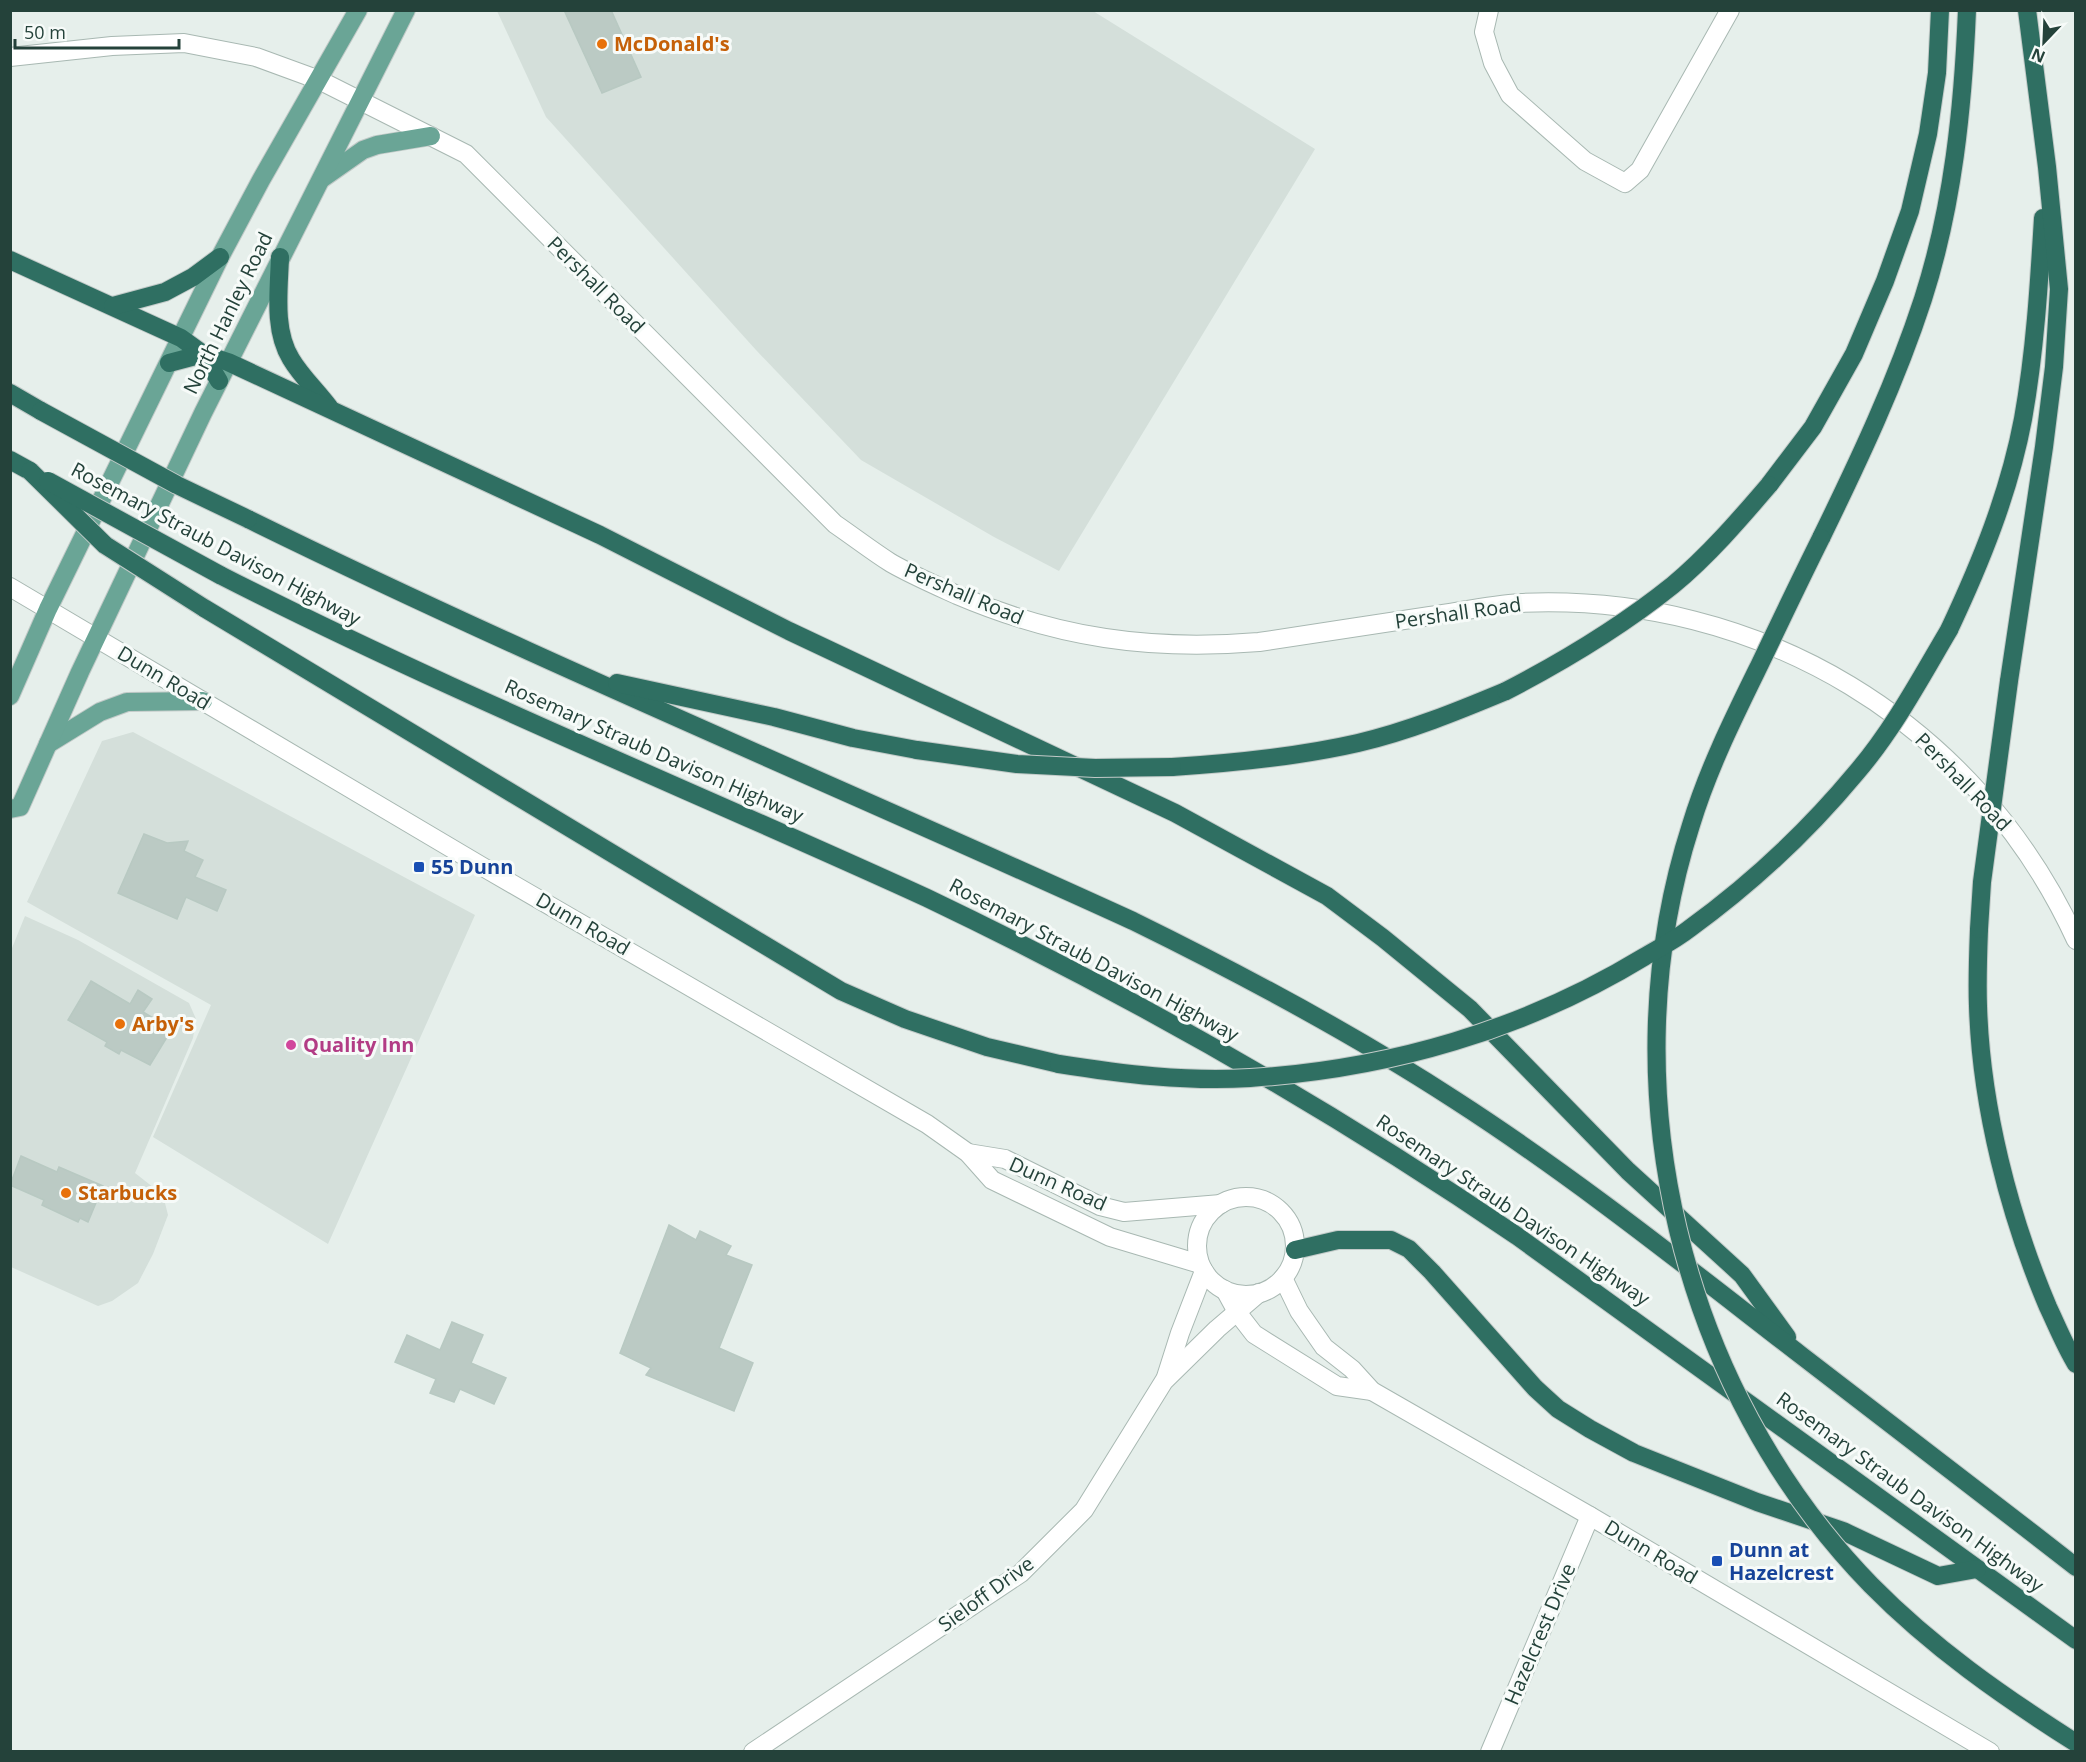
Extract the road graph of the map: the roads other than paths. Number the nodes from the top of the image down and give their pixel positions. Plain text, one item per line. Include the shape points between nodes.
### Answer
1 (358, 10) edge
2 (406, 10) edge
3 (1489, 10) edge
4 (1730, 10) edge
5 (1940, 10) edge
6 (1967, 10) edge
7 (2027, 10) edge
8 (10, 57) edge
9 (319, 81) junction
10 (359, 100) junction
11 (431, 136) junction
12 (2047, 167) junction
13 (319, 181) junction
14 (220, 257) junction
15 (280, 257) junction
16 (10, 260) edge
17 (113, 306) junction
18 (181, 338) junction
19 (203, 354) junction
20 (228, 362) junction
21 (169, 363) junction
22 (219, 381) junction
23 (10, 393) edge
24 (332, 410) junction
25 (10, 460) edge
26 (30, 471) junction
27 (10, 587) edge
28 (48, 609) junction
29 (96, 638) junction
30 (581, 675) junction
31 (10, 696) edge
32 (203, 701) junction
33 (48, 744) junction
34 (10, 809) edge
35 (2076, 940) edge
36 (968, 1153) junction
37 (1221, 1204) junction
38 (1295, 1250) junction
39 (1202, 1268) junction
40 (1283, 1278) junction
41 (1225, 1290) junction
42 (1258, 1293) junction
43 (1237, 1312) junction
44 (1801, 1355) junction
45 (2076, 1364) edge
46 (1164, 1382) junction
47 (1372, 1390) junction
48 (1590, 1516) junction
49 (2076, 1567) edge
50 (1977, 1569) junction
51 (2076, 1640) edge
52 (2076, 1743) edge
53 (753, 1752) edge
54 (1490, 1752) edge
55 (1990, 1752) edge

1 - 9 main road, North Hanley Road
2 - 10 main road, North Hanley Road
3 - 4 street via 1484,32 1493,63 1510,95 1584,161 1625,183 1640,170
5 - 30 highway, bridge via 1937,73 1928,134 1910,211 1854,354 1813,427 1730,530 1674,584 1611,630 1506,691 1436,720 1295,756 1172,767 1095,768 1017,764 916,750
6 - 52 highway, bridge via 1958,141 1924,297 1898,373 1864,452 1730,724 1690,826 1666,932 1657,998 1657,1067 1671,1201 1686,1267 1715,1347 1766,1446 1816,1522 1918,1631 2016,1705
7 - 12 highway
8 - 9 street, Pershall Road via 183,43 256,57
9 - 10 street, Pershall Road
9 - 14 main road, North Hanley Road
10 - 11 street, Pershall Road
10 - 13 main road, North Hanley Road
11 - 13 main road via 363,150
11 - 35 street, Pershall Road via 466,154 835,524 892,563 941,588 995,611 1066,633 1170,646 1259,642 1518,603 1604,605 1671,614 1749,636 1850,684 1943,755 2018,840 2047,883
12 - 26 highway, bridge via 2035,341 2023,420 2003,496 1977,570 1949,630 1904,707 1857,771 1805,830 1748,883 1688,930 1619,972 1550,1007 1478,1035 1403,1056 1326,1071 1248,1078 1170,1078 1059,1064 987,1047 905,1019 841,991 105,545
12 - 45 highway, bridge via 2059,289 2054,367 1982,882 1978,1006 1982,1061 2010,1203 2036,1279
13 - 15 main road, North Hanley Road
14 - 17 highway via 165,292
14 - 18 main road, North Hanley Road
15 - 20 main road, North Hanley Road
15 - 24 highway via 281,332 290,358
16 - 17 highway
17 - 18 highway
18 - 19 highway
18 - 21 main road, North Hanley Road
19 - 20 highway
19 - 21 highway
19 - 22 highway
20 - 22 main road, North Hanley Road
20 - 24 highway
21 - 28 main road, North Hanley Road
22 - 29 main road, North Hanley Road
23 - 30 highway, Rosemary Straub Davison Highway, bridge via 177,485 428,607
24 - 44 highway via 1175,813 1327,896 1470,1009 1628,1171 1743,1275
25 - 26 highway, Rosemary Straub Davison Highway
26 - 50 highway, Rosemary Straub Davison Highway, bridge via 316,624 938,903 1211,1045 1450,1190
27 - 28 street, Dunn Road
28 - 29 street, Dunn Road
28 - 31 main road, North Hanley Road
29 - 32 street, Dunn Road
29 - 33 main road, North Hanley Road
30 - 44 highway, Rosemary Straub Davison Highway via 1078,896 1287,1000 1517,1141 1646,1234
32 - 33 main road via 127,702 100,712
32 - 36 street, Dunn Road via 918,1119
33 - 34 main road, North Hanley Road via 20,807
36 - 37 street, Dunn Road via 1005,1159 1100,1206 1124,1212
36 - 39 street, Dunn Road via 992,1180 1110,1237
37 - 38 street via 1242,1198 1265,1201 1278,1209 1294,1234
37 - 39 street via 1209,1214 1197,1239
38 - 40 street
38 - 50 highway via 1338,1240 1391,1240 1409,1249 1432,1272 1534,1388 1590,1429 1634,1453 1843,1531 1938,1576
39 - 41 street
39 - 46 street, Sieloff Drive
40 - 42 street
40 - 47 street, Dunn Road via 1299,1311 1324,1347
41 - 42 street
41 - 43 street, Dunn Road
42 - 43 street, Sieloff Drive
43 - 46 street, Sieloff Drive
43 - 47 street, Dunn Road via 1254,1334 1337,1386
44 - 49 highway, Rosemary Straub Davison Highway
46 - 53 street, Sieloff Drive via 1084,1510 1021,1573
47 - 48 street, Dunn Road
48 - 54 street, Hazelcrest Drive
48 - 55 street, Dunn Road
50 - 51 highway, Rosemary Straub Davison Highway

